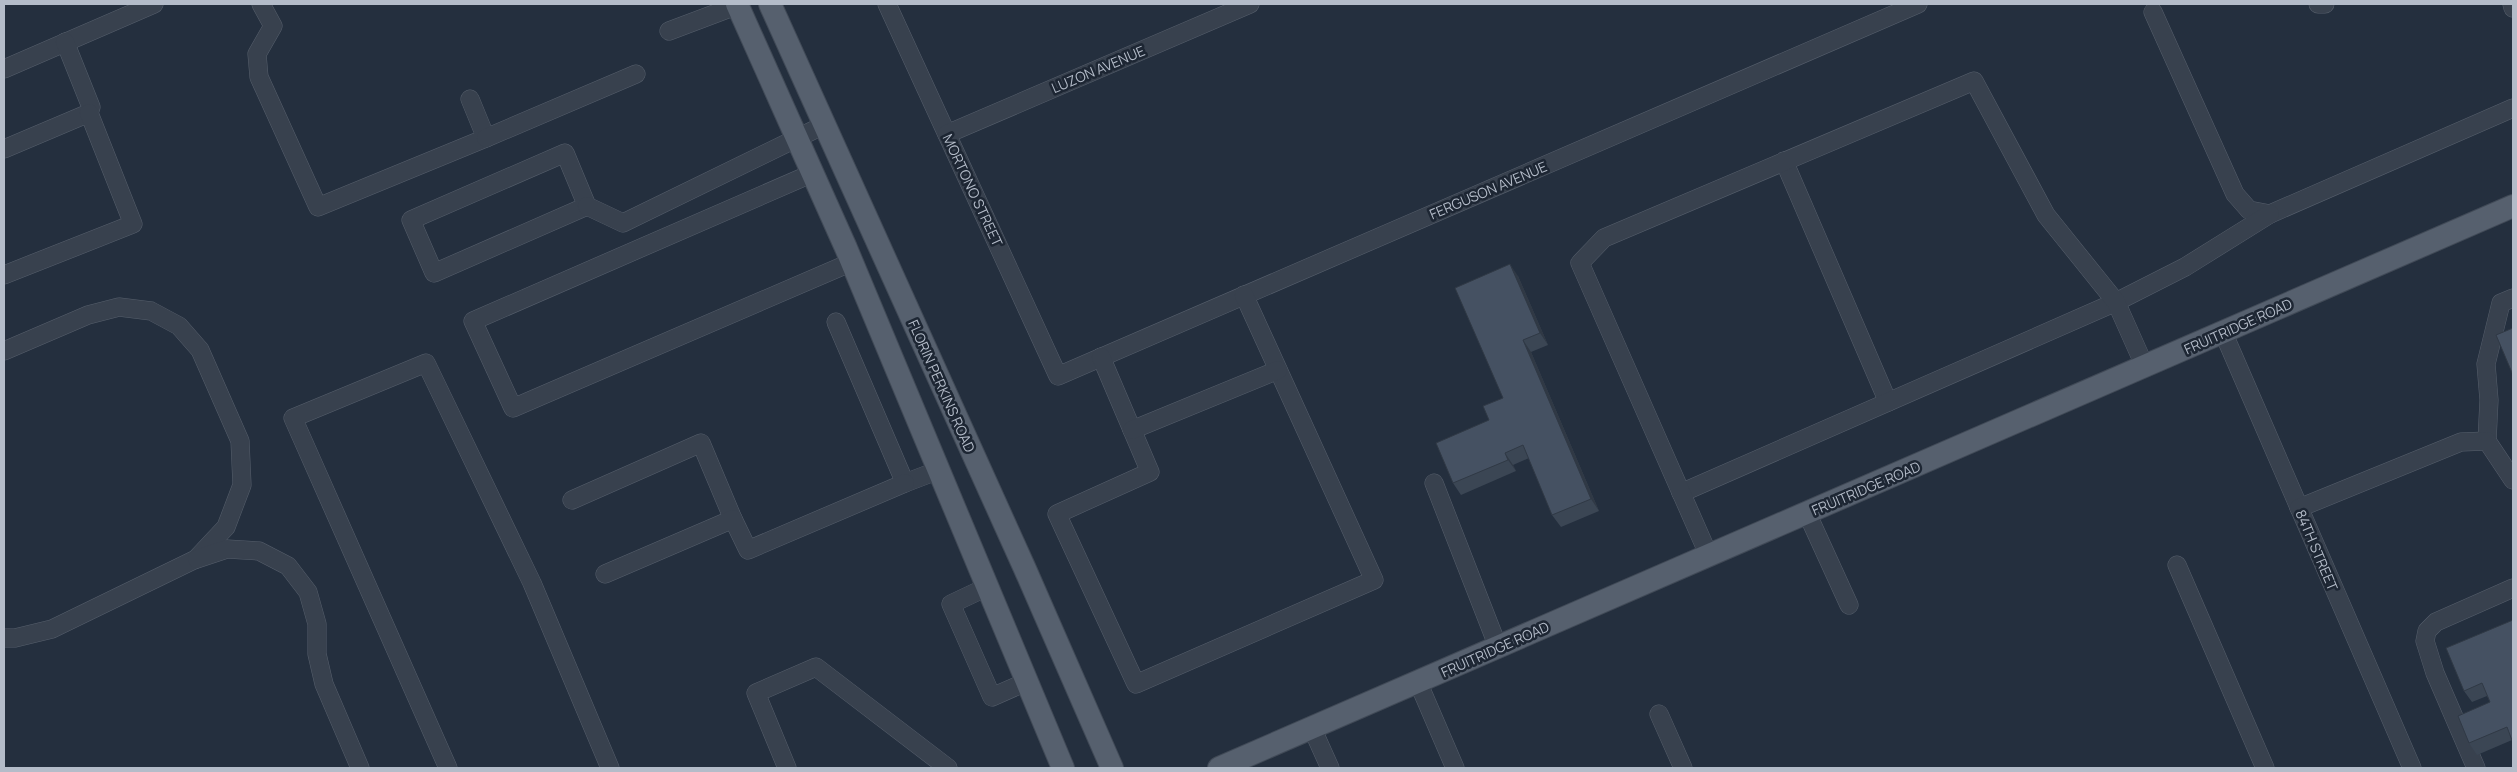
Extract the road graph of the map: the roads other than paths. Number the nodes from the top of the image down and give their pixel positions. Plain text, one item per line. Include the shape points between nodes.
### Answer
1 (154, 4) edge
2 (261, 4) edge
3 (770, 4) edge
4 (888, 4) edge
5 (1250, 4) edge
6 (1918, 4) edge
7 (2318, 4) edge
8 (2325, 4) edge
9 (2512, 4) edge
10 (738, 5) edge
11 (2513, 8) edge
12 (2153, 12) dead end
13 (669, 31) dead end
14 (65, 42) junction
15 (4, 69) edge
16 (636, 74) dead end
17 (470, 99) dead end
18 (2513, 108) edge
19 (89, 113) junction
20 (824, 125) junction
21 (947, 134) junction
22 (796, 137) junction
23 (486, 138) junction
24 (4, 149) edge
25 (1784, 162) junction
26 (812, 173) junction
27 (588, 206) junction
28 (2513, 206) edge
29 (2270, 214) junction
30 (852, 262) junction
31 (4, 275) edge
32 (1244, 295) junction
33 (2513, 298) edge
34 (2116, 302) junction
35 (836, 322) dead end
36 (2223, 332) junction
37 (4, 351) edge
38 (1101, 357) junction
39 (2145, 366) junction
40 (1278, 370) junction
41 (1058, 376) joint
42 (1888, 402) junction
43 (1132, 430) junction
44 (2487, 441) junction
45 (939, 470) junction
46 (2513, 480) edge
47 (1434, 483) dead end
48 (905, 484) junction
49 (1682, 493) junction
50 (572, 500) dead end
51 (2299, 508) junction
52 (1807, 513) junction
53 (733, 519) junction
54 (1709, 556) junction
55 (196, 559) junction
56 (2177, 565) dead end
57 (605, 574) dead end
58 (987, 587) junction
59 (2513, 588) edge
60 (1850, 605) dead end
61 (4, 638) edge
62 (1498, 647) junction
63 (1026, 682) junction
64 (1418, 682) junction
65 (1659, 714) dead end
66 (1312, 728) junction
67 (360, 768) edge
68 (448, 768) edge
69 (610, 768) edge
70 (787, 768) edge
71 (948, 768) edge
72 (1064, 768) edge
73 (1112, 768) edge
74 (1219, 768) edge
75 (1330, 768) edge
76 (1455, 768) edge
77 (1683, 768) edge
78 (2265, 768) edge
79 (2412, 768) edge
80 (2476, 768) edge

1 - 14 street
2 - 23 street via 273,26 258,54 259,77 318,207
3 - 20 main road, FLORIN PERKINS ROAD
4 - 21 street, MORTONO STREET
5 - 21 street, LUZON AVENUE
6 - 32 street, FERGUSON AVENUE
7 - 8 street
9 - 11 street
10 - 13 street
10 - 22 main road
12 - 29 street via 2234,194 2250,210
14 - 15 street
14 - 19 street via 91,107
16 - 23 street
17 - 23 street
18 - 29 street
19 - 24 street
19 - 31 street via 133,224
20 - 22 street
20 - 73 main road, FLORIN PERKINS ROAD
21 - 41 street, MORTONO STREET
22 - 26 main road
22 - 27 street via 623,223
25 - 34 street via 1974,81 2046,215
25 - 42 street
25 - 49 street via 1604,238 1580,263
26 - 30 main road
26 - 30 street via 473,321 513,408
27 - 27 street via 565,153 411,220 434,272
28 - 36 main road, FRUITRIDGE ROAD
29 - 34 street via 2184,267
30 - 45 main road
32 - 38 street, FERGUSON AVENUE
32 - 40 street
33 - 44 street via 2501,303 2486,364 2490,400
34 - 39 street
34 - 42 street
35 - 48 street
36 - 39 main road, FRUITRIDGE ROAD
36 - 51 street, 84TH STREET
37 - 55 street via 88,315 119,307 151,311 179,326 200,350 240,441 242,485 226,527
38 - 41 street, FERGUSON AVENUE
38 - 43 street
39 - 52 main road, FRUITRIDGE ROAD
40 - 43 street
40 - 43 street via 1374,580 1136,684 1057,514 1150,472
42 - 49 street
44 - 46 street
44 - 51 street via 2461,442
45 - 48 street
45 - 58 main road
47 - 62 street
48 - 53 street via 748,550
49 - 54 street
50 - 53 street via 701,444
51 - 79 street, 84TH STREET
52 - 54 main road, FRUITRIDGE ROAD
52 - 60 street
53 - 57 street
54 - 62 main road, FRUITRIDGE ROAD
55 - 61 street via 52,629
55 - 67 street via 227,549 259,551 288,566 308,592 317,624 317,654 324,684
56 - 78 street
58 - 63 main road
58 - 63 street via 951,604 992,697
59 - 80 street via 2436,622 2427,631 2425,641 2434,673
62 - 64 main road, FRUITRIDGE ROAD
63 - 72 main road
64 - 66 main road, FRUITRIDGE ROAD
64 - 76 street
65 - 77 street
66 - 74 main road, FRUITRIDGE ROAD
66 - 75 street
68 - 69 street via 293,418 426,363 532,583
70 - 71 street via 756,693 816,668

